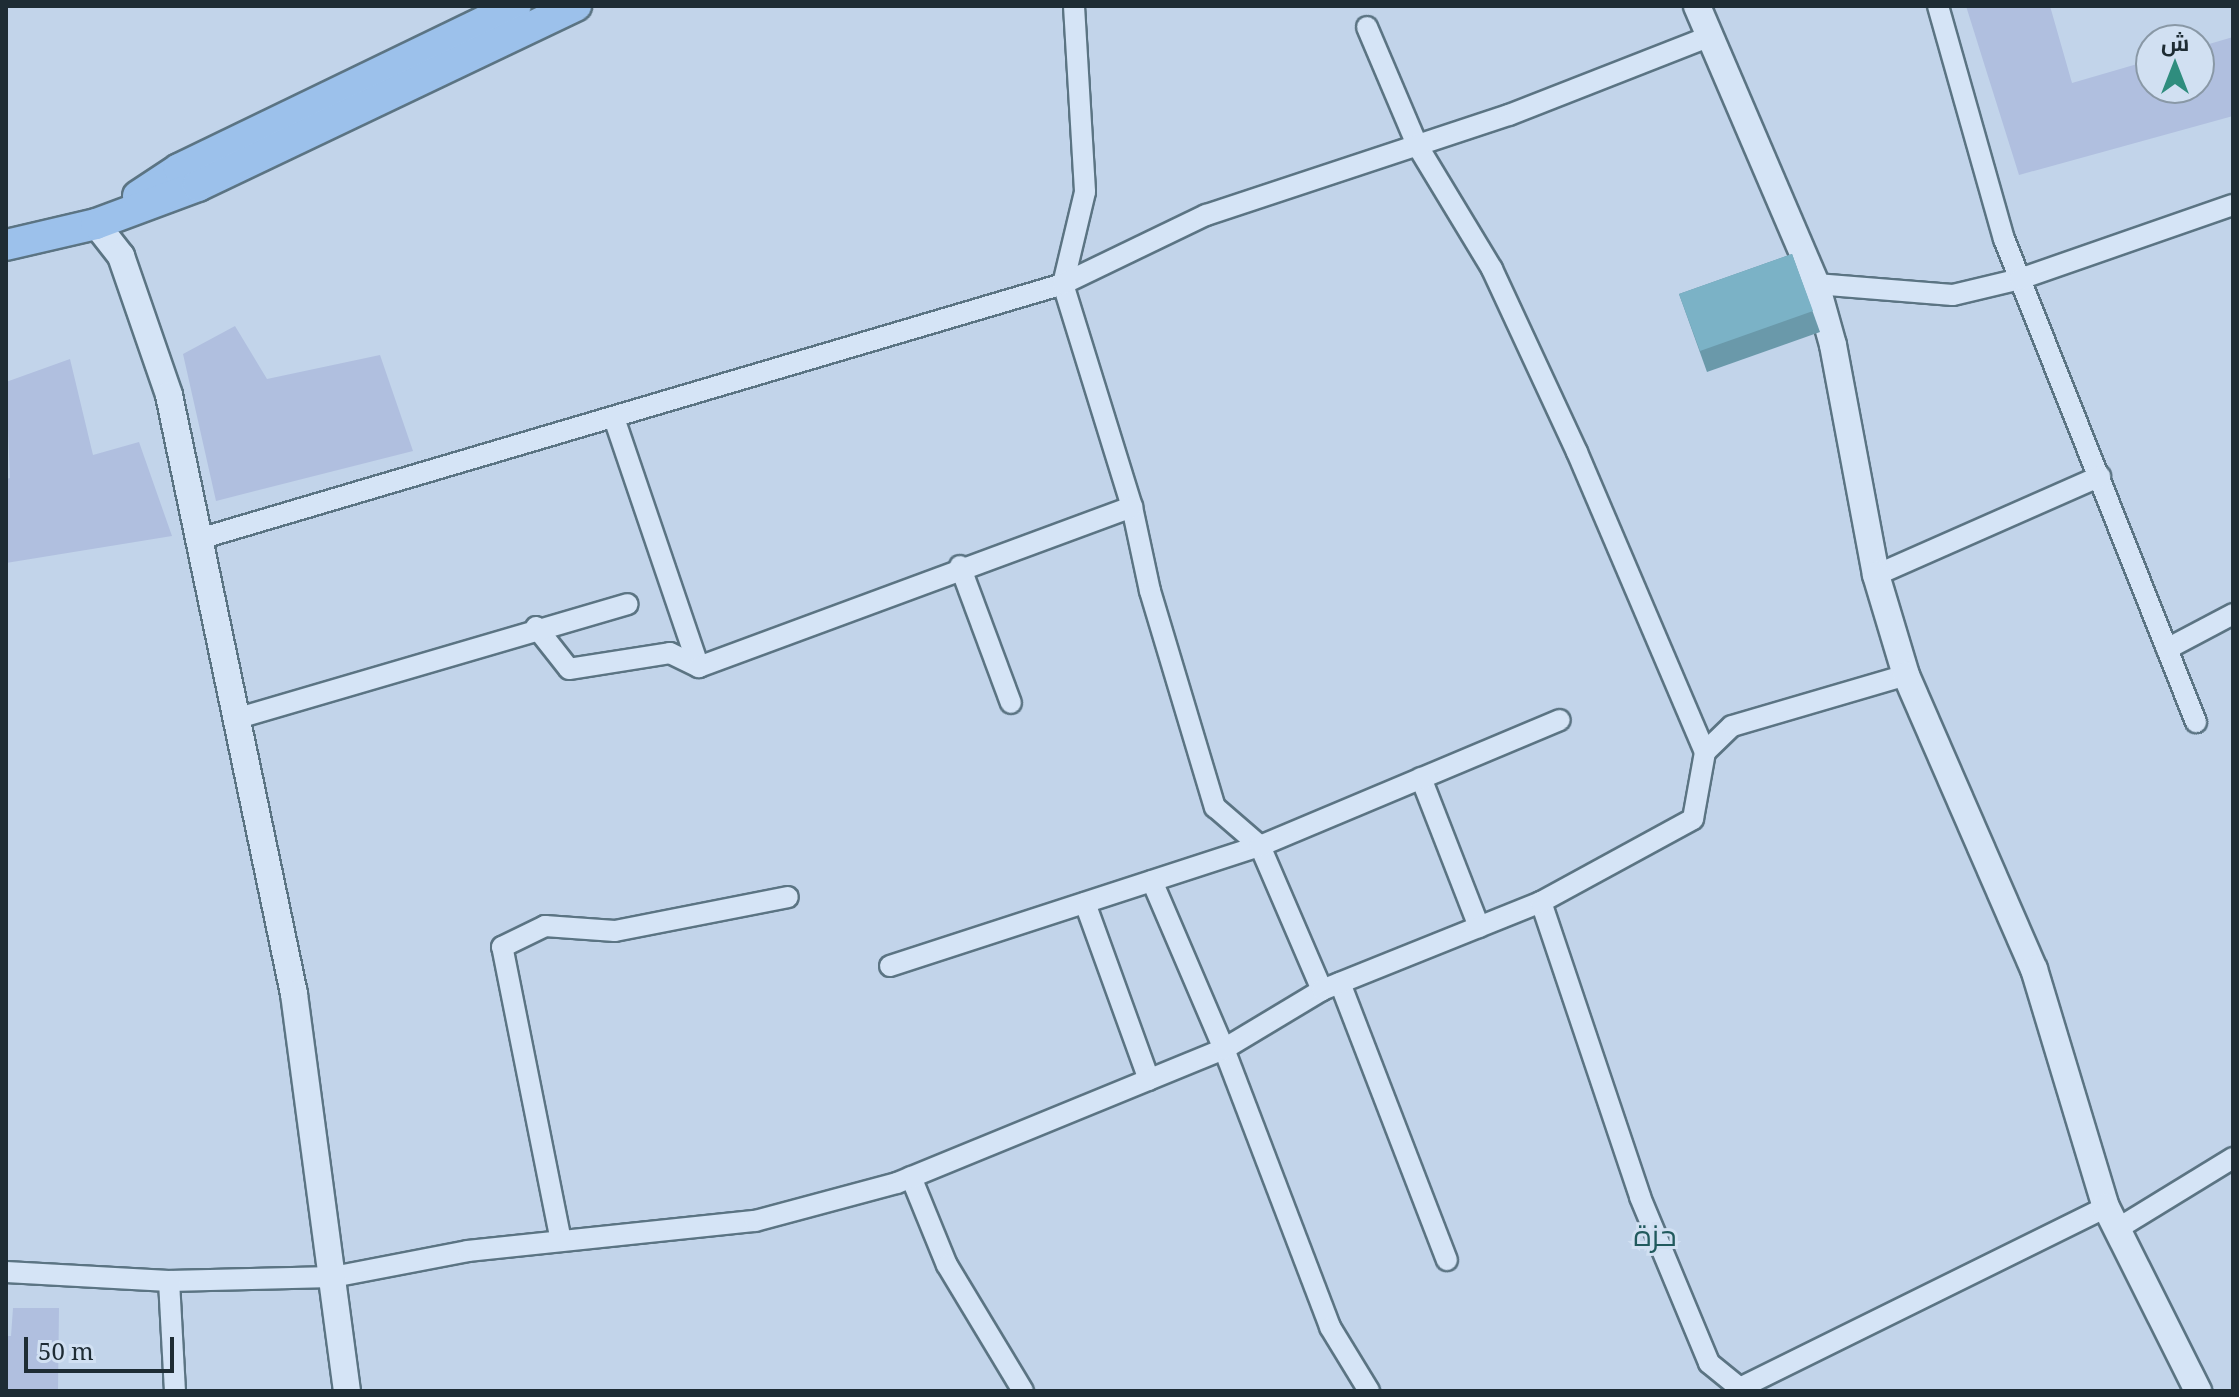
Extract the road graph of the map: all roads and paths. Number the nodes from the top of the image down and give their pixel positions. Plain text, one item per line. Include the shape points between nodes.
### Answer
1 (516, 6) edge
2 (576, 6) edge
3 (1074, 6) edge
4 (1697, 6) edge
5 (1938, 6) edge
6 (1367, 27) dead end
7 (1708, 37) junction
8 (1417, 145) junction
9 (2233, 205) edge
10 (96, 224) junction
11 (6, 245) edge
12 (2020, 279) junction
13 (1063, 284) junction
14 (1816, 284) junction
15 (614, 418) junction
16 (2100, 476) junction
17 (1132, 507) junction
18 (199, 539) junction
19 (960, 566) junction
20 (1876, 575) junction
21 (628, 604) dead end
22 (2233, 614) edge
23 (536, 627) junction
24 (2167, 649) junction
25 (699, 667) junction
26 (1906, 675) junction
27 (1011, 703) dead end
28 (235, 719) junction
29 (1560, 720) dead end
30 (2196, 722) dead end
31 (1705, 752) junction
32 (1421, 778) junction
33 (1260, 846) junction
34 (1152, 881) junction
35 (788, 897) dead end
36 (1541, 902) junction
37 (1085, 903) junction
38 (1479, 927) junction
39 (890, 966) dead end
40 (1331, 987) junction
41 (1224, 1049) junction
42 (1149, 1080) junction
43 (2233, 1158) edge
44 (911, 1177) junction
45 (2112, 1218) junction
46 (561, 1241) junction
47 (1447, 1260) dead end
48 (6, 1272) edge
49 (333, 1277) junction
50 (169, 1281) junction
51 (175, 1391) edge
52 (347, 1391) edge
53 (1023, 1391) edge
54 (1369, 1391) edge
55 (2198, 1391) edge

1 - 10 main road via 179,169
2 - 10 main road via 198,186
3 - 13 street via 1085,192
4 - 7 street
5 - 12 street
6 - 8 street
7 - 8 street
7 - 14 street
8 - 13 street via 1206,215
8 - 31 street via 1492,269
9 - 12 street
10 - 11 main road
10 - 18 street via 121,256 169,395
12 - 14 street via 1953,295
12 - 16 street
13 - 15 street
13 - 17 street
14 - 20 street via 1833,345
15 - 18 street
15 - 25 street
16 - 20 street
16 - 24 street
17 - 19 street
17 - 33 street via 1150,591 1215,807
18 - 28 street
19 - 25 street
19 - 27 street
20 - 26 street
21 - 23 street
22 - 24 street
23 - 25 street via 569,669 670,653
23 - 28 street
24 - 30 street
26 - 31 street via 1732,726
26 - 45 street via 2034,969
28 - 49 street via 294,994
29 - 32 street
31 - 36 street via 1693,819
32 - 33 street
32 - 38 street
33 - 34 street
33 - 40 street
34 - 37 street
34 - 41 street
35 - 46 street via 615,931 545,926 502,947
36 - 38 street
36 - 45 street via 1640,1197 1709,1363 1740,1388
37 - 39 street
37 - 42 street
38 - 40 street
40 - 41 street
40 - 47 street
41 - 42 street
41 - 54 street via 1330,1327
42 - 44 street
43 - 45 street
44 - 46 street via 755,1221
44 - 53 street via 947,1265
45 - 55 street
46 - 49 street via 468,1251
48 - 50 street
49 - 50 street
49 - 52 street
50 - 51 street

